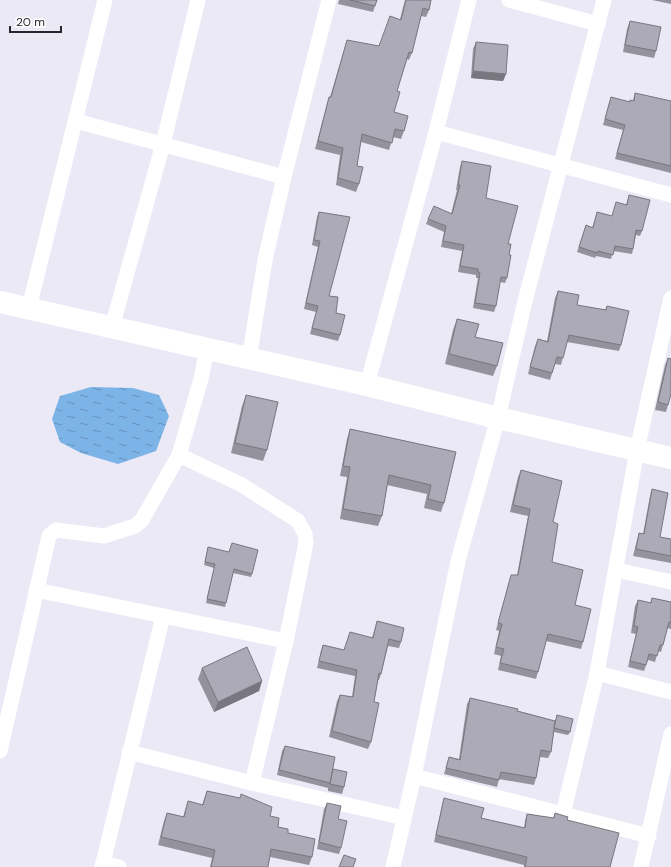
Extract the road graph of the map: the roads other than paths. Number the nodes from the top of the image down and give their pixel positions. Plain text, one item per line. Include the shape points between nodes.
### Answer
1 (105, 0) edge
2 (198, 0) edge
3 (329, 0) edge
4 (469, 0) edge
5 (509, 0) edge
6 (604, 0) edge
7 (598, 24) junction
8 (76, 121) junction
9 (436, 132) junction
10 (163, 144) junction
11 (562, 167) junction
12 (284, 177) junction
13 (671, 195) edge
14 (671, 298) edge
15 (0, 302) edge
16 (29, 308) junction
17 (112, 327) junction
18 (207, 349) junction
19 (249, 359) junction
20 (367, 385) junction
21 (498, 418) junction
22 (637, 450) junction
23 (179, 455) junction
24 (671, 458) edge
25 (616, 570) junction
26 (671, 582) edge
27 (36, 590) junction
28 (163, 616) junction
29 (286, 641) junction
30 (597, 673) junction
31 (671, 692) edge
32 (3, 725) edge
33 (671, 734) edge
34 (0, 751) edge
35 (129, 752) junction
36 (414, 776) junction
37 (252, 783) junction
38 (563, 814) junction
39 (404, 818) junction
40 (649, 836) junction
41 (102, 865) edge
42 (120, 867) edge
43 (393, 867) edge
44 (641, 867) edge

1 - 8 street
2 - 10 street
3 - 12 street
4 - 9 street
5 - 7 street
6 - 7 street
7 - 11 street
8 - 10 street
8 - 16 street
9 - 11 street
9 - 20 street
10 - 12 street
10 - 17 street
11 - 13 street
11 - 21 street via 525,301
12 - 19 street via 266,260
14 - 22 street
15 - 16 highway
16 - 17 highway
17 - 18 highway
18 - 19 highway
18 - 23 street
19 - 20 highway
20 - 21 highway
21 - 22 highway
21 - 36 street via 458,561
22 - 24 highway
22 - 25 street
23 - 27 street via 142,520 135,526 104,536 53,531 49,536
23 - 29 street via 242,485 298,521 302,527 306,543
25 - 26 street
25 - 30 street
27 - 28 street
27 - 32 street
28 - 29 street
28 - 35 street
29 - 37 street
30 - 31 street
30 - 38 street
32 - 34 street
33 - 40 street
35 - 37 street
35 - 41 street
36 - 38 street
36 - 39 street
37 - 39 street
38 - 40 street
39 - 43 street
40 - 44 street
41 - 42 street

